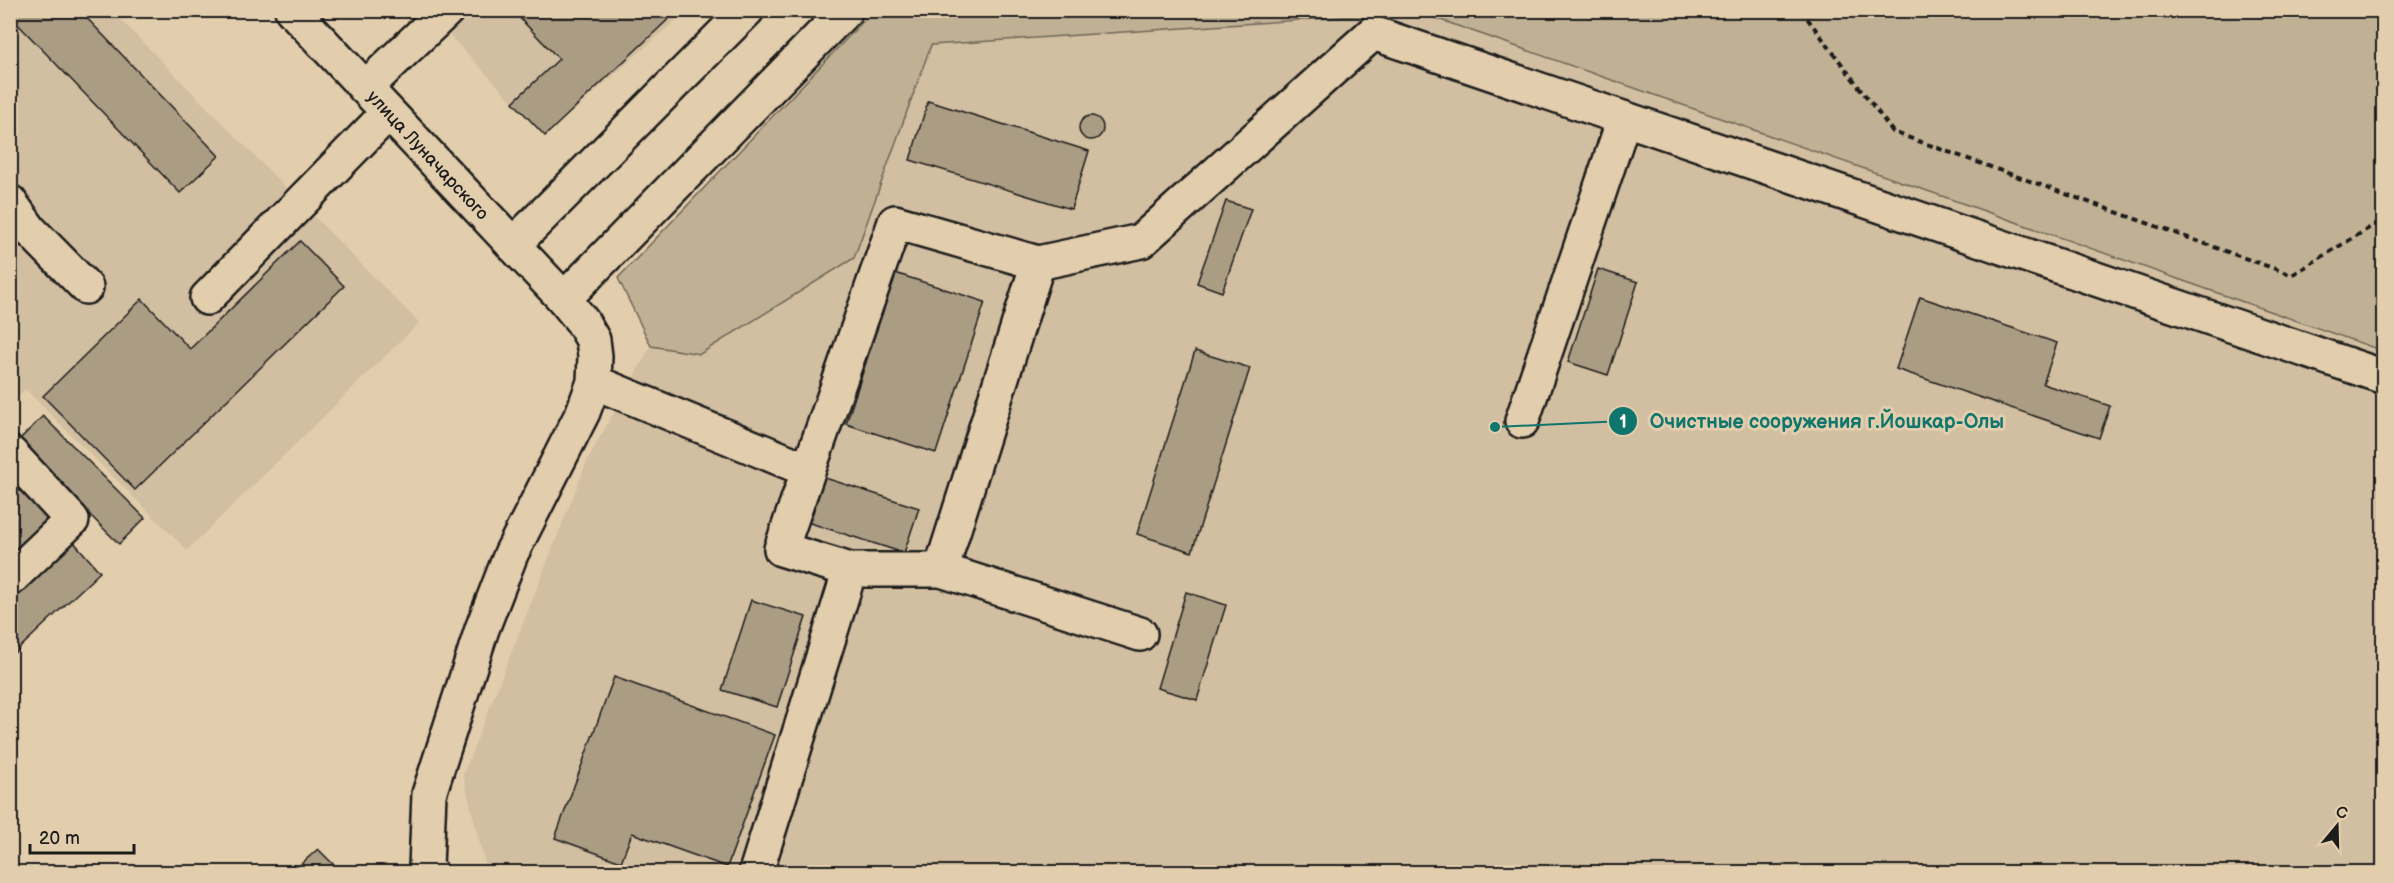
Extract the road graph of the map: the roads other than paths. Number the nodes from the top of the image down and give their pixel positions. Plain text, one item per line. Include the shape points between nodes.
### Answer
1 (292, 10) edge
2 (447, 10) edge
3 (747, 10) edge
4 (846, 10) edge
5 (365, 88) junction
6 (388, 113) junction
7 (1624, 119) junction
8 (10, 202) edge
9 (513, 245) junction
10 (1038, 263) junction
11 (86, 287) dead end
12 (207, 298) dead end
13 (564, 299) junction
14 (2384, 377) edge
15 (594, 382) junction
16 (1522, 421) dead end
17 (10, 453) edge
18 (808, 470) junction
19 (850, 570) junction
20 (941, 570) junction
21 (10, 579) edge
22 (1140, 634) dead end
23 (427, 871) edge
24 (756, 873) edge

1 - 5 main road, улица Луначарского
2 - 5 main road
3 - 9 main road
4 - 13 main road
5 - 6 main road, улица Луначарского
6 - 9 main road, улица Луначарского
6 - 12 main road
7 - 10 main road via 1373,33 1141,241
7 - 14 main road
7 - 16 main road
8 - 11 main road via 30,230
9 - 13 main road, улица Луначарского
10 - 18 main road via 895,222
10 - 20 main road
13 - 15 main road, улица Луначарского via 593,340
15 - 18 main road
15 - 23 main road, улица Луначарского via 583,412 511,554 482,629 429,794
17 - 21 main road via 72,520
18 - 19 main road via 781,549
19 - 20 main road
19 - 24 main road
20 - 22 main road

